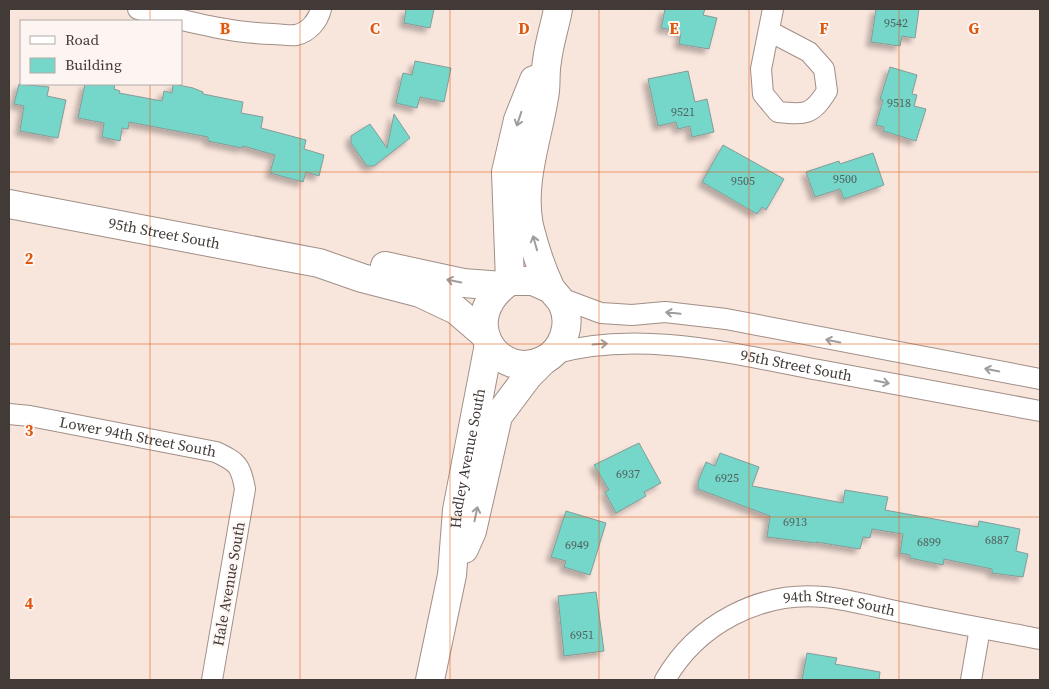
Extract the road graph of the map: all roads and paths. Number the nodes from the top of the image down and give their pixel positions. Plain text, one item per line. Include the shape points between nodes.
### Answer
1 (138, 9) edge
2 (558, 9) edge
3 (773, 9) edge
4 (320, 14) edge
5 (769, 31) dead end
6 (547, 60) junction
7 (9, 204) edge
8 (318, 263) junction
9 (506, 284) junction
10 (555, 293) junction
11 (487, 339) junction
12 (548, 357) junction
13 (1040, 379) edge
14 (1040, 412) edge
15 (9, 414) edge
16 (245, 489) joint
17 (452, 575) junction
18 (980, 628) junction
19 (1040, 639) edge
20 (212, 680) edge
21 (430, 680) edge
22 (666, 680) edge
23 (971, 680) edge

1 - 4 street via 211,27 296,35 311,27
2 - 6 street
3 - 5 street
6 -> 9 street via 531,84 518,120 506,172
10 -> 6 street via 529,225 527,198
7 - 8 street, 95th Street South
9 -> 8 street, 95th Street South via 463,283 355,262
8 - 11 street, 95th Street South via 420,294 456,310
9 - 10 street via 533,281
9 - 11 street via 490,299 486,308 483,326
10 - 12 street via 567,316 567,326 564,337
13 -> 10 street via 726,319 665,312 601,313
11 - 12 street via 513,363 534,363
11 - 17 street, Hadley Avenue South via 457,510
12 -> 14 street, 95th Street South via 594,344 658,343
17 -> 12 street, Hadley Avenue South via 472,531 498,416 528,376
15 - 16 street, Lower 94th Street South via 216,452 235,462 242,471
16 - 20 street, Hale Avenue South
17 - 21 street, Hadley Avenue South
18 - 19 street, 94th Street South
18 - 22 street, 94th Street South via 823,597 780,599 746,608 716,624 689,647
18 - 23 street

